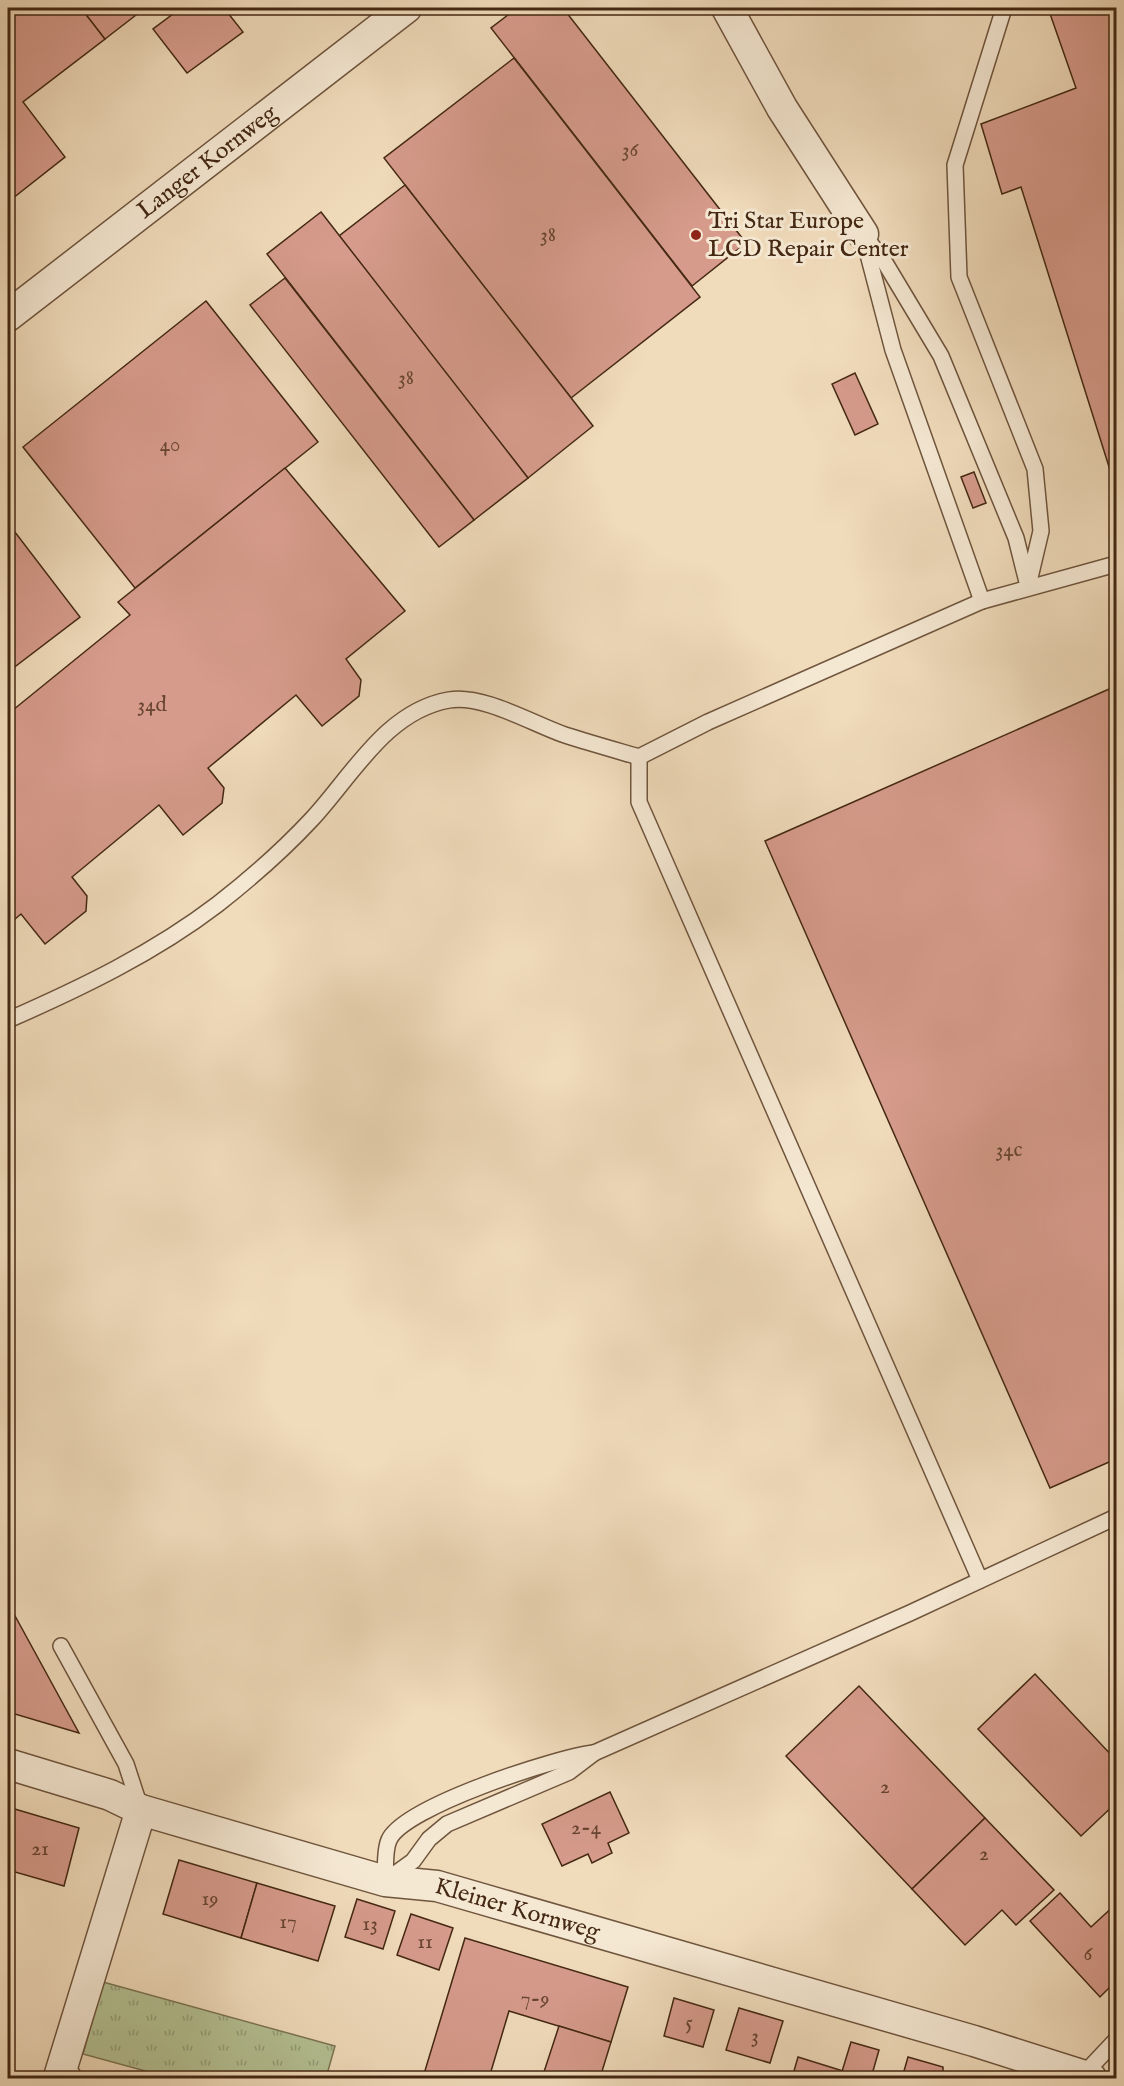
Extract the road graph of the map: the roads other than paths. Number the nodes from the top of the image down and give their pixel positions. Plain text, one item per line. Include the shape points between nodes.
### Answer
1 (406, 8) edge
2 (727, 8) edge
3 (1004, 8) edge
4 (863, 234) junction
5 (8, 316) edge
6 (1116, 564) edge
7 (1028, 586) junction
8 (982, 601) junction
9 (639, 757) junction
10 (8, 1020) edge
11 (1116, 1517) edge
12 (980, 1580) junction
13 (61, 1646) dead end
14 (594, 1752) junction
15 (8, 1764) edge
16 (141, 1810) junction
17 (385, 1881) junction
18 (1116, 2040) edge
19 (1023, 2069) edge
20 (1087, 2077) edge
21 (66, 2079) edge

1 - 5 street, Langer Kornweg
2 - 4 street via 782,108
3 - 7 lane via 955,165 960,277 1035,469 1041,531
4 - 7 lane via 884,261 941,356 1016,538
4 - 8 lane via 893,350
6 - 7 lane
7 - 8 lane
8 - 9 lane via 719,717
9 - 10 lane via 565,735 481,702 451,699 418,709 390,729 310,821 218,904 150,949 78,989
9 - 12 lane via 639,802
11 - 12 lane
12 - 14 lane
13 - 16 lane via 126,1764
14 - 17 lane via 569,1772 447,1824 429,1839 413,1861
14 - 17 lane via 568,1756 489,1783 404,1825 389,1840
15 - 16 street, Kleiner Kornweg via 110,1795
16 - 17 street, Kleiner Kornweg
16 - 21 street via 59,2077
17 - 19 street, Kleiner Kornweg via 437,1886
18 - 20 lane
19 - 20 street, Kleiner Kornweg

